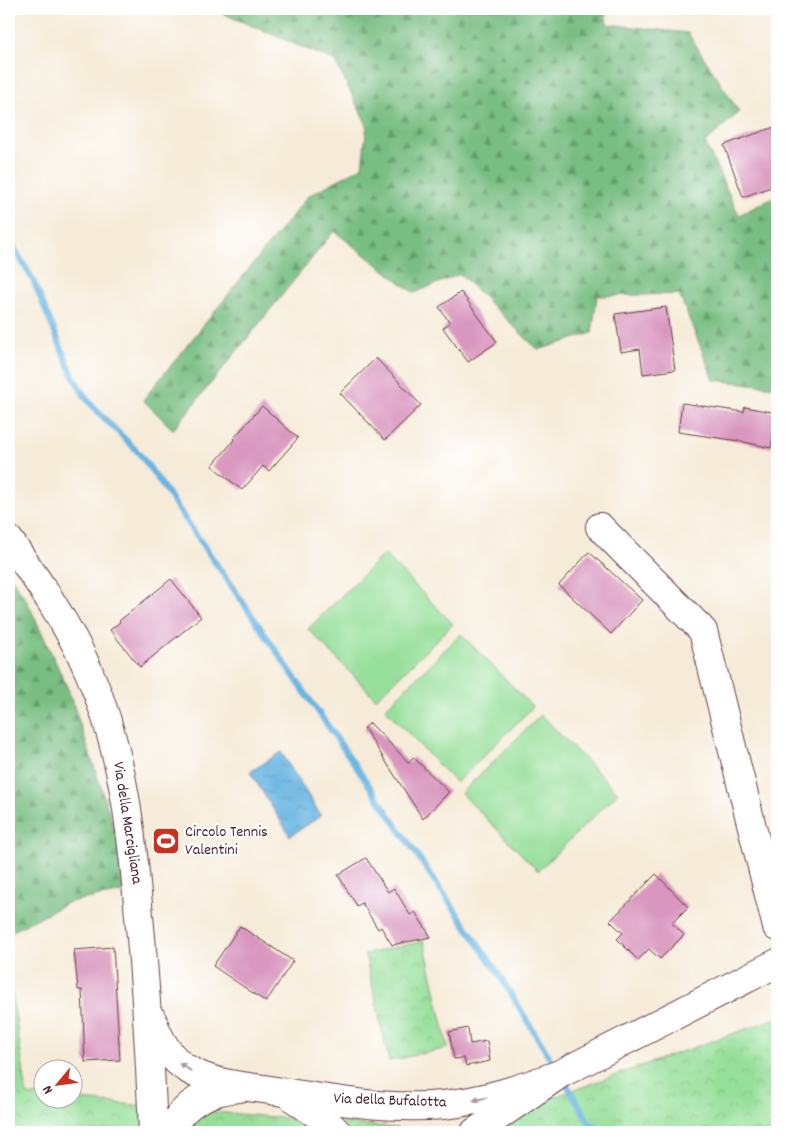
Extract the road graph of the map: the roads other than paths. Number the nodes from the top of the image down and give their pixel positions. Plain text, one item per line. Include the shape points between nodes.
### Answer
1 (600, 527) dead end
2 (9, 540) edge
3 (777, 926) edge
4 (777, 963) edge
5 (147, 998) junction
6 (560, 1074) junction
7 (248, 1087) junction
8 (283, 1092) junction
9 (153, 1132) edge
10 (168, 1132) edge
11 (337, 1132) edge
12 (474, 1132) edge

1 - 3 street via 703,631
2 - 5 street, Via della Marcigliana via 76,644 113,740 131,828
4 - 6 street, Via della Bufalotta
7 -> 5 street via 208,1078 174,1059 158,1033
5 - 9 street, Via della Marcigliana
6 -> 8 street, Via della Bufalotta via 501,1094 442,1105 326,1100
6 - 12 street, Via della Bufalotta
7 - 8 street, Via della Bufalotta
7 - 10 street via 222,1089 191,1103
8 - 11 street

